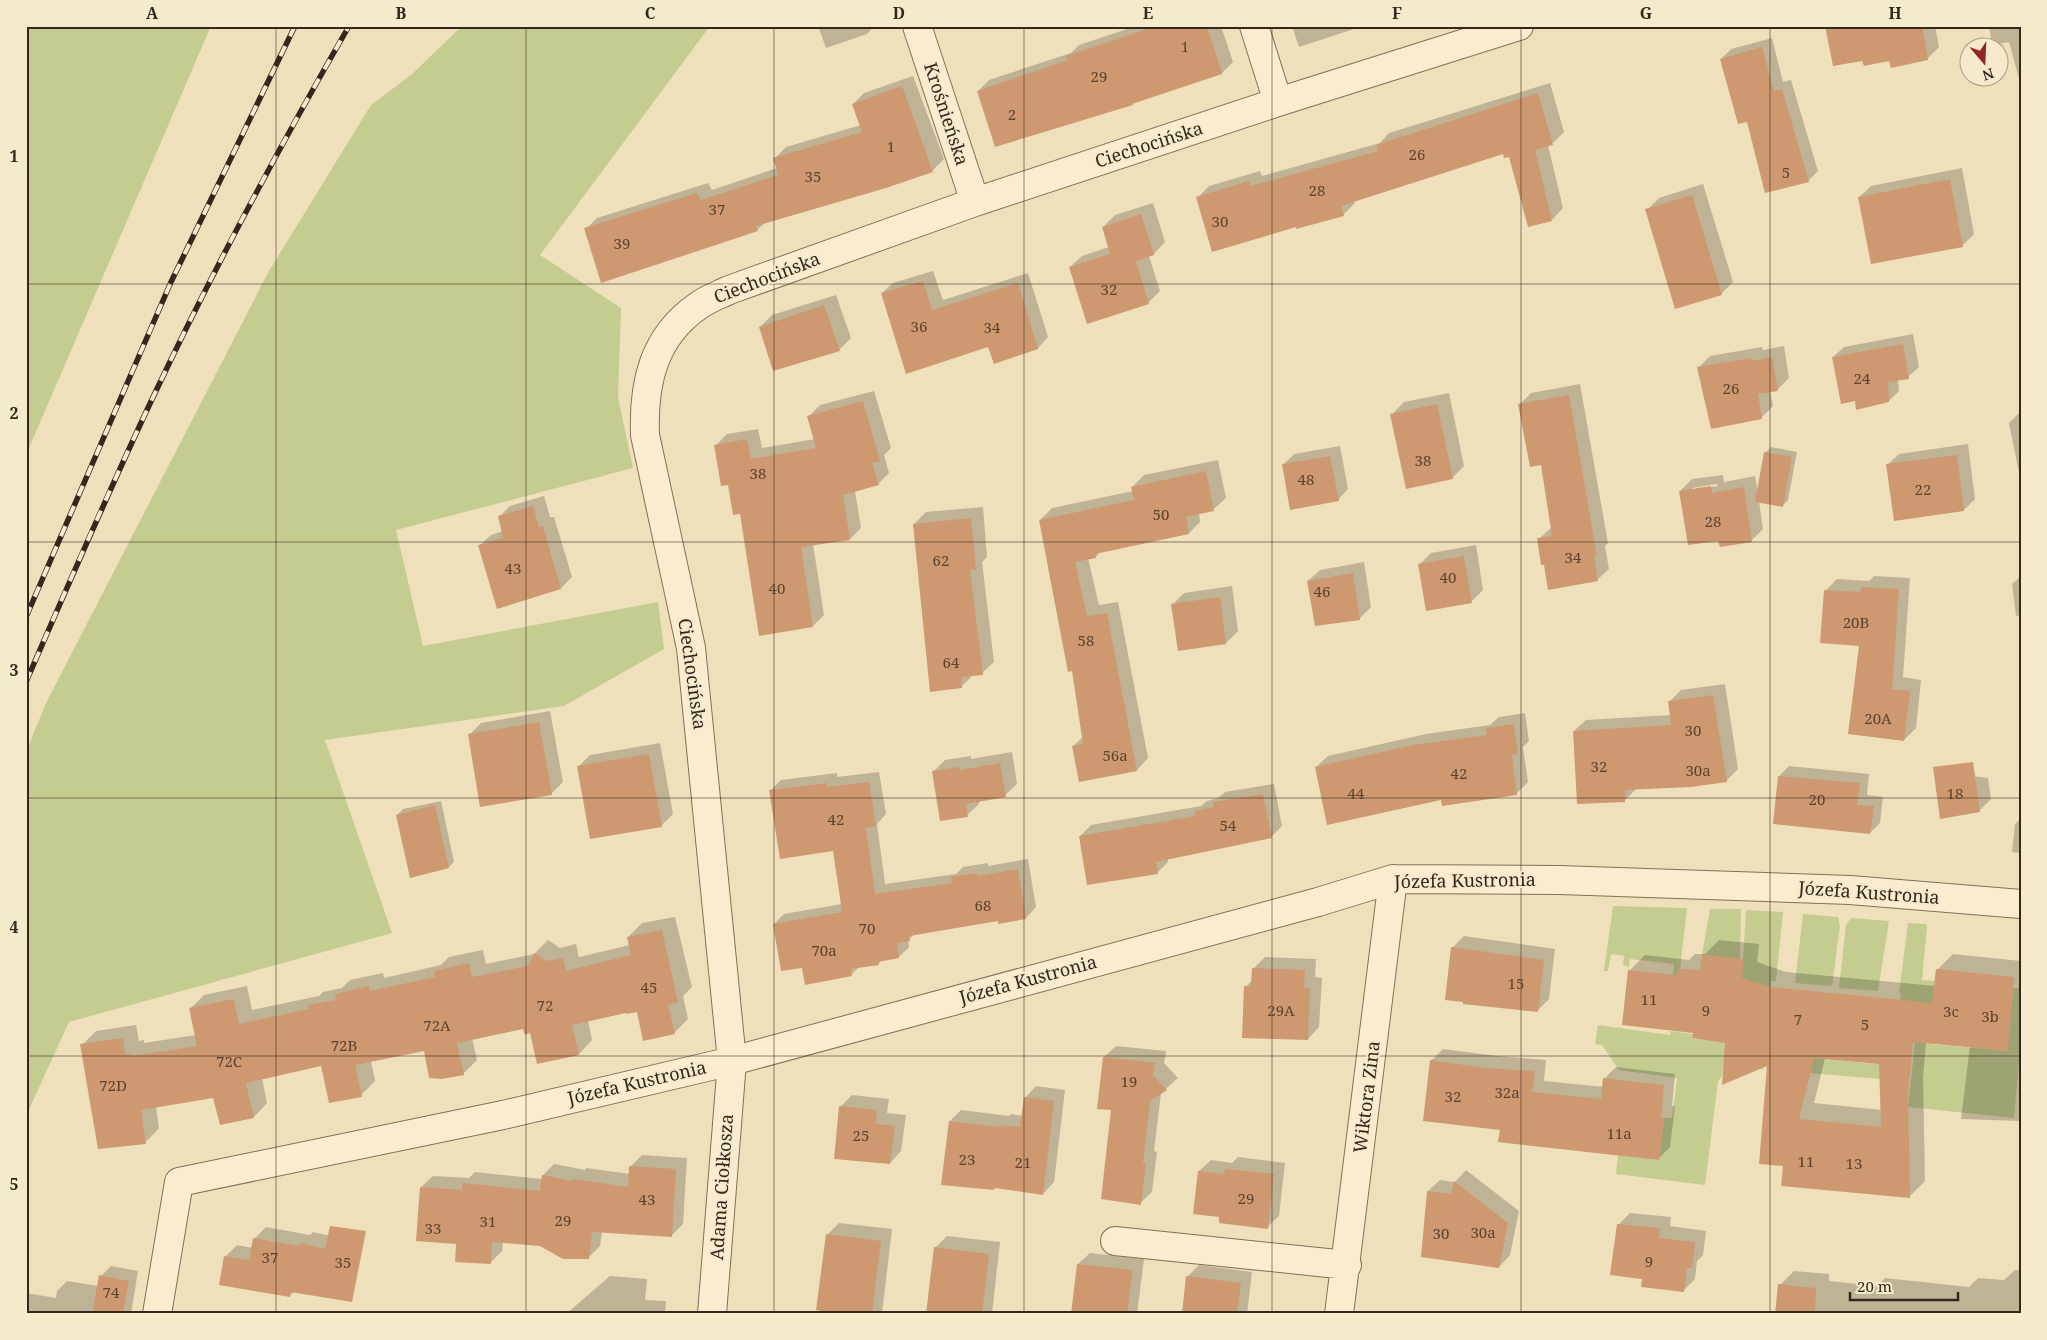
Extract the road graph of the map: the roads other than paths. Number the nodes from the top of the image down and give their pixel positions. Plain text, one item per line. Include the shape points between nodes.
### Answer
1 (916, 26) edge
2 (1254, 26) edge
3 (1519, 26) edge
4 (1278, 102) junction
5 (975, 202) junction
6 (1392, 879) junction
7 (2021, 904) edge
8 (732, 1060) junction
9 (1115, 1241) dead end
10 (1347, 1265) junction
11 (157, 1314) edge
12 (712, 1314) edge
13 (1339, 1314) edge

1 - 5 street, Krośnieńska
2 - 4 street
3 - 4 street, Ciechocińska
4 - 5 street, Ciechocińska
5 - 8 street, Ciechocińska via 729,290 698,305 675,324 658,350 648,380 645,435 691,648
6 - 7 street, Józefa Kustronia via 1559,880 1841,890
6 - 8 street, Józefa Kustronia via 1318,902
6 - 10 street, Wiktora Zina
8 - 11 street, Józefa Kustronia via 503,1115 179,1182
8 - 12 street, Adama Ciołkosza
9 - 10 street
10 - 13 street, Wiktora Zina

